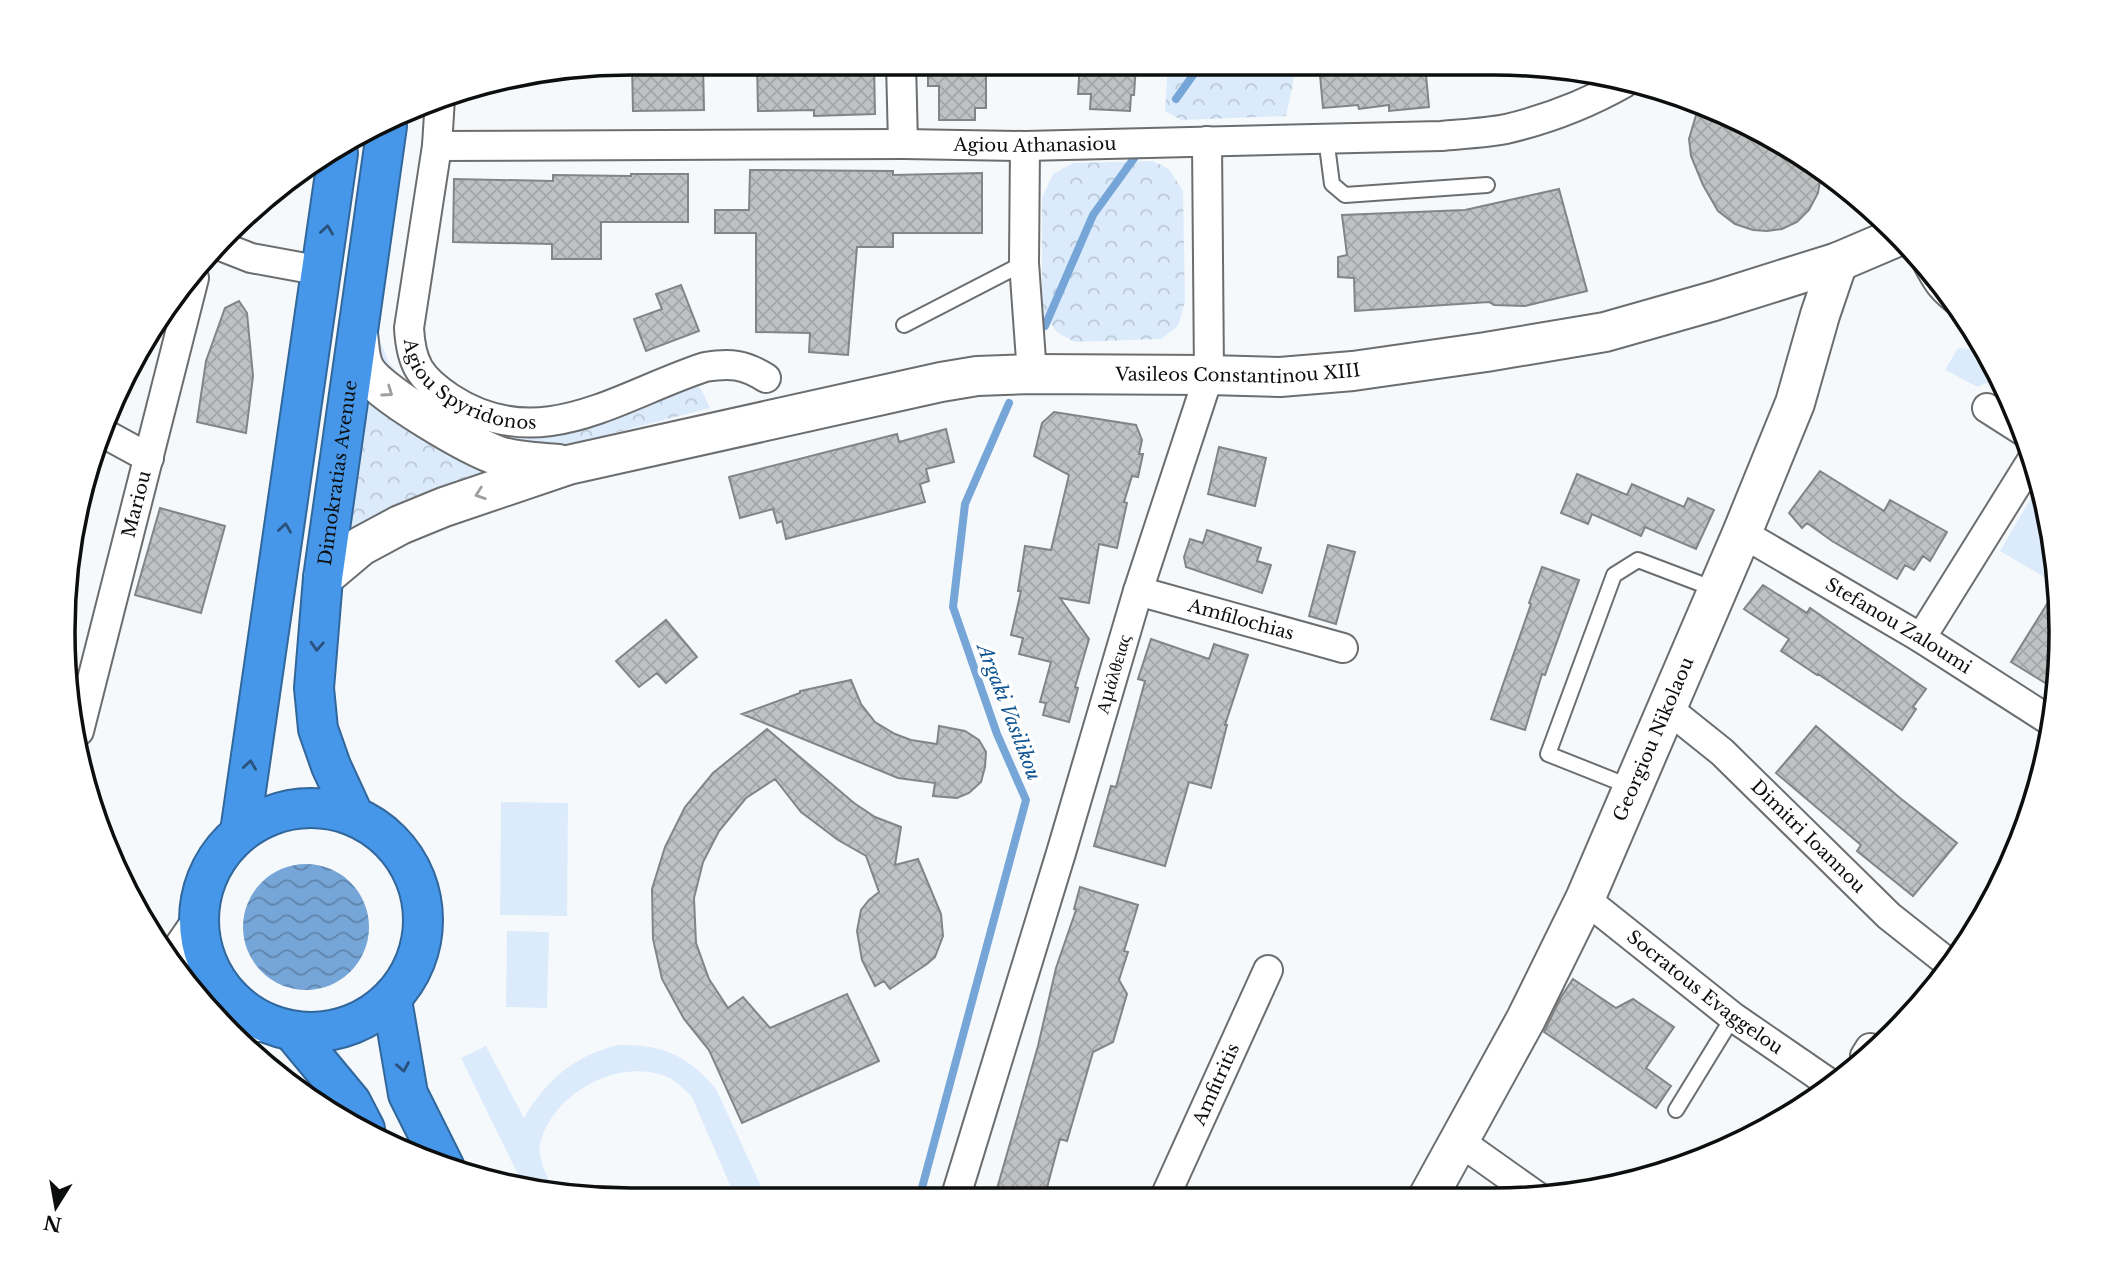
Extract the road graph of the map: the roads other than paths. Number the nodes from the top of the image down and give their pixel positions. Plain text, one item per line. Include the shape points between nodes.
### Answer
1 (901, 75) edge
2 (1604, 87) edge
3 (439, 110) edge
4 (386, 133) edge
5 (1326, 138) junction
6 (1207, 141) junction
7 (903, 144) junction
8 (437, 146) junction
9 (1025, 146) junction
10 (337, 160) edge
11 (1487, 185) dead end
12 (1888, 241) edge
13 (227, 249) edge
14 (1024, 262) junction
15 (1838, 262) junction
16 (322, 271) junction
17 (190, 293) edge
18 (904, 325) dead end
19 (358, 334) junction
20 (1032, 374) junction
21 (1209, 374) junction
22 (766, 377) dead end
23 (1987, 408) dead end
24 (2007, 421) edge
25 (111, 437) edge
26 (149, 458) junction
27 (568, 466) junction
28 (2025, 472) edge
29 (1742, 533) junction
30 (323, 578) junction
31 (1717, 590) junction
32 (1138, 591) junction
33 (1921, 639) junction
34 (1343, 648) dead end
35 (1667, 708) junction
36 (2042, 716) edge
37 (82, 718) edge
38 (1632, 787) junction
39 (354, 816) junction
40 (240, 832) junction
41 (1585, 899) junction
42 (198, 926) junction
43 (179, 954) edge
44 (1942, 958) edge
45 (1268, 970) dead end
46 (392, 1000) junction
47 (1733, 1017) junction
48 (262, 1026) edge
49 (1823, 1079) edge
50 (1676, 1110) dead end
51 (358, 1116) edge
52 (1460, 1141) junction
53 (437, 1152) edge
54 (1524, 1187) edge
55 (957, 1188) edge
56 (1170, 1188) edge
57 (1433, 1188) edge

1 - 7 street
2 - 5 street, Agiou Athanasiou via 1559,114 1504,129 1441,136
3 - 8 street, Agiou Spyridonos
4 - 19 highway, Dimokratias Avenue
5 - 6 street, Agiou Athanasiou
5 - 11 lane via 1332,184 1345,195
6 - 9 street, Agiou Athanasiou
6 - 21 street, Αμάλθειας
7 - 8 street, Agiou Athanasiou
7 - 9 street, Agiou Athanasiou
8 - 22 street, Agiou Spyridonos via 409,328 416,365 445,395 491,417 544,423 572,418 705,367 748,367
9 - 14 street
16 -> 10 highway
12 - 15 street, Vasileos Constantinou XIII
13 - 16 street
14 - 18 lane
14 - 20 street
15 - 21 street, Vasileos Constantinou XIII via 1605,332 1353,371 1280,377
15 - 29 street, Georgiou Nikolaou via 1795,403
40 -> 16 highway
17 - 26 street, Mariou
19 -> 27 street, Vasileos Constantinou XIII via 361,361 387,392 467,442 507,458
19 - 30 highway, Dimokratias Avenue
20 - 21 street, Vasileos Constantinou XIII
20 - 27 street, Vasileos Constantinou XIII via 941,382
21 - 32 street, Αμάλθειας
23 - 24 street
25 - 26 street
26 - 37 street, Mariou
27 -> 30 street, Vasileos Constantinou XIII via 400,525 361,546
28 - 33 street
29 - 31 street, Georgiou Nikolaou
29 - 33 street, Stefanou Zaloumi
30 -> 39 highway, Dimokratias Avenue via 314,688 318,729
31 - 35 street, Georgiou Nikolaou
31 - 38 lane via 1638,560 1614,575 1548,754
32 - 34 street, Amfilochias
32 - 55 street, Αμάλθειας
33 - 36 street, Stefanou Zaloumi
35 - 38 street, Georgiou Nikolaou
35 - 44 street, Dimitri Ioannou via 1722,752 1889,916
38 - 41 street, Georgiou Nikolaou
39 - 40 highway via 325,808 295,808
39 - 46 highway via 386,835 409,863 422,898 424,935 413,970
40 - 42 highway via 210,869 201,892
41 - 47 street, Socratous Evaggelou
41 - 52 street, Georgiou Nikolaou
42 - 43 street
42 - 48 highway via 207,966 230,999
45 - 56 street, Amfitritis
46 - 48 highway via 363,1021 329,1032
46 -> 53 highway via 408,1094
47 - 49 street, Socratous Evaggelou
47 - 50 lane
48 - 51 highway via 351,1102
52 - 54 street
52 - 57 street, Georgiou Nikolaou

